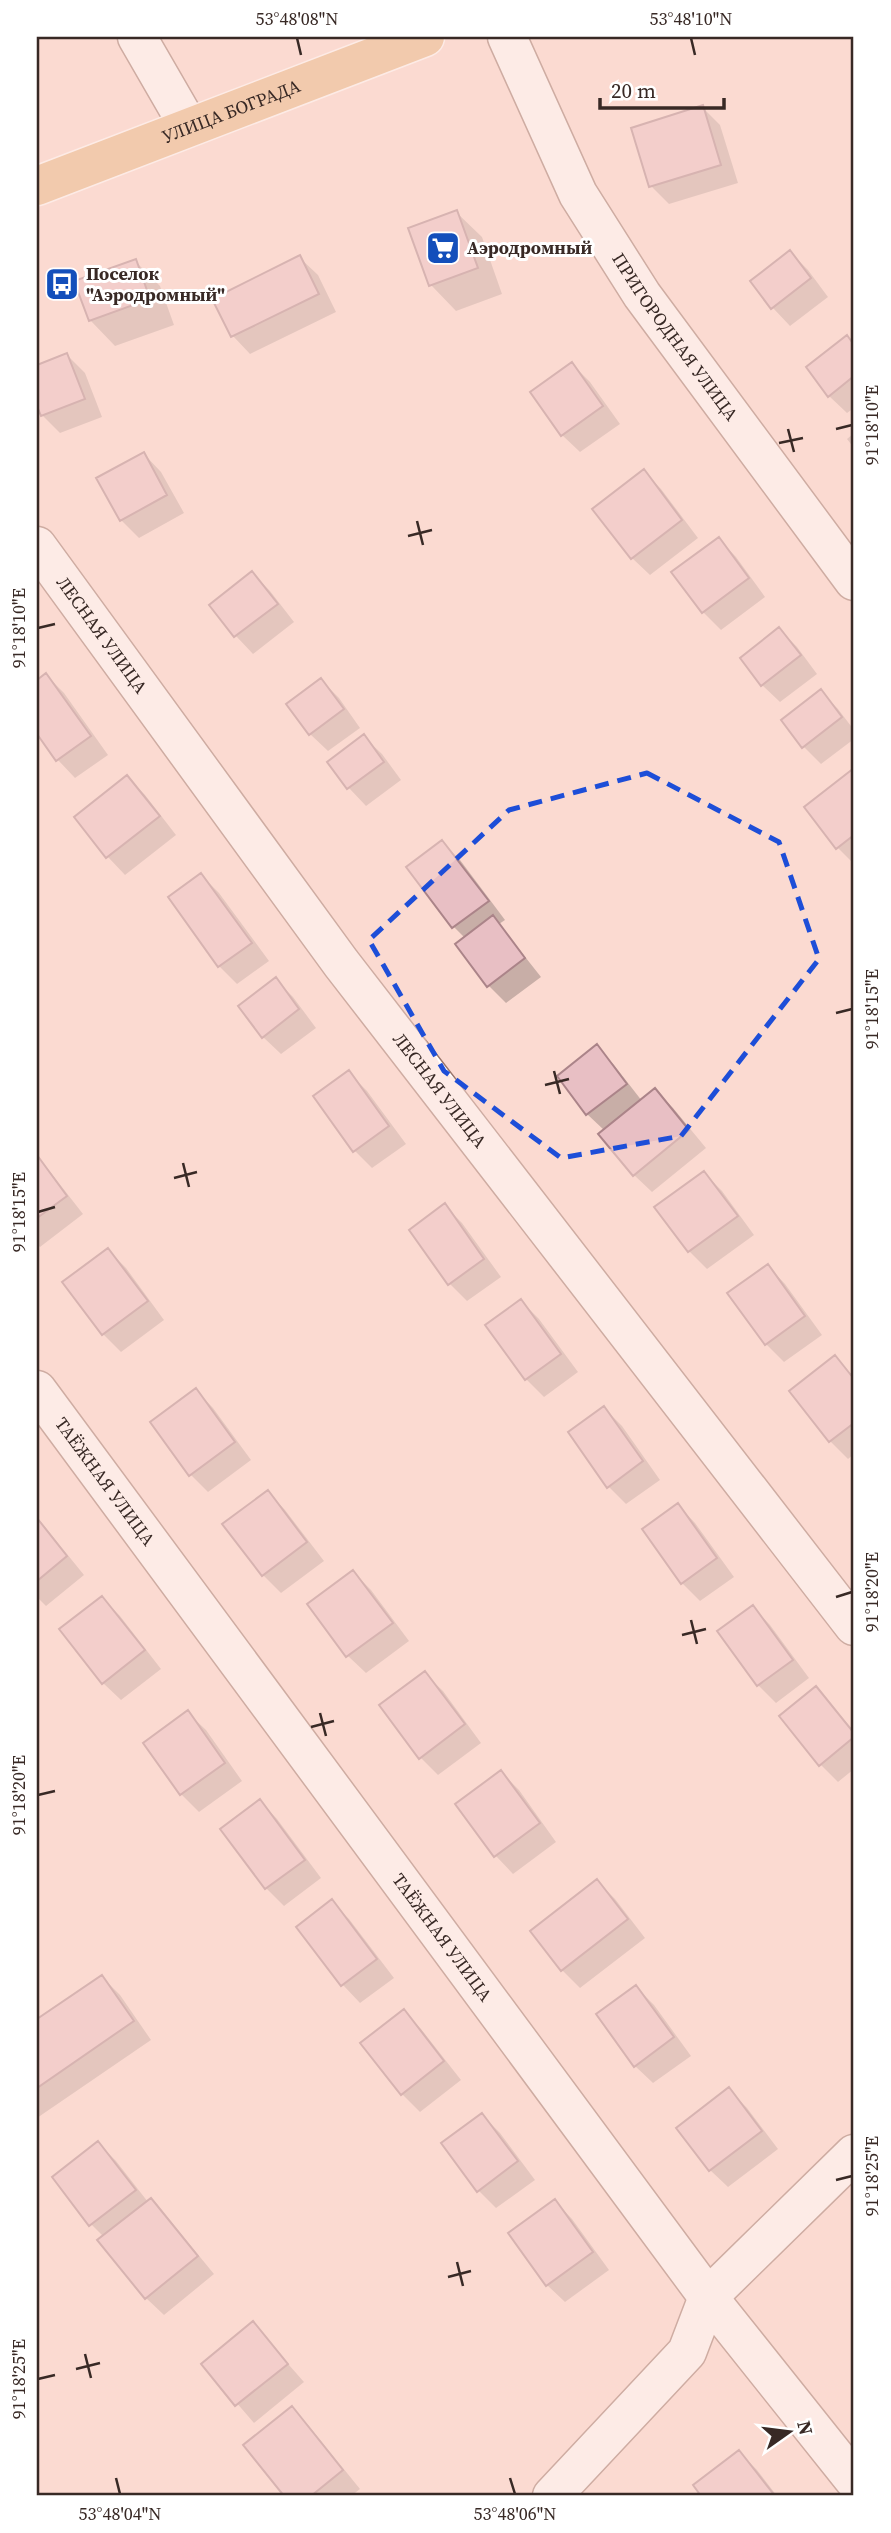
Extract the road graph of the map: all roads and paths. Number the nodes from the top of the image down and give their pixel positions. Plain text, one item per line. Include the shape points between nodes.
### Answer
1 (137, 37) edge
2 (425, 37) edge
3 (507, 37) edge
4 (189, 127) junction
5 (37, 186) edge
6 (37, 546) edge
7 (854, 581) edge
8 (37, 1390) edge
9 (854, 1626) edge
10 (854, 2154) edge
11 (708, 2297) junction
12 (854, 2480) edge
13 (552, 2496) edge

1 - 4 street
2 - 4 main road, УЛИЦА БОГРАДА
3 - 7 street, ПРИГОРОДНАЯ УЛИЦА via 578,194 635,284
4 - 5 main road, УЛИЦА БОГРАДА
6 - 9 street, ЛЕСНАЯ УЛИЦА via 341,963
8 - 11 street, ТАЁЖНАЯ УЛИЦА
10 - 11 street
11 - 12 street, ТАЁЖНАЯ УЛИЦА
11 - 13 street via 687,2352

